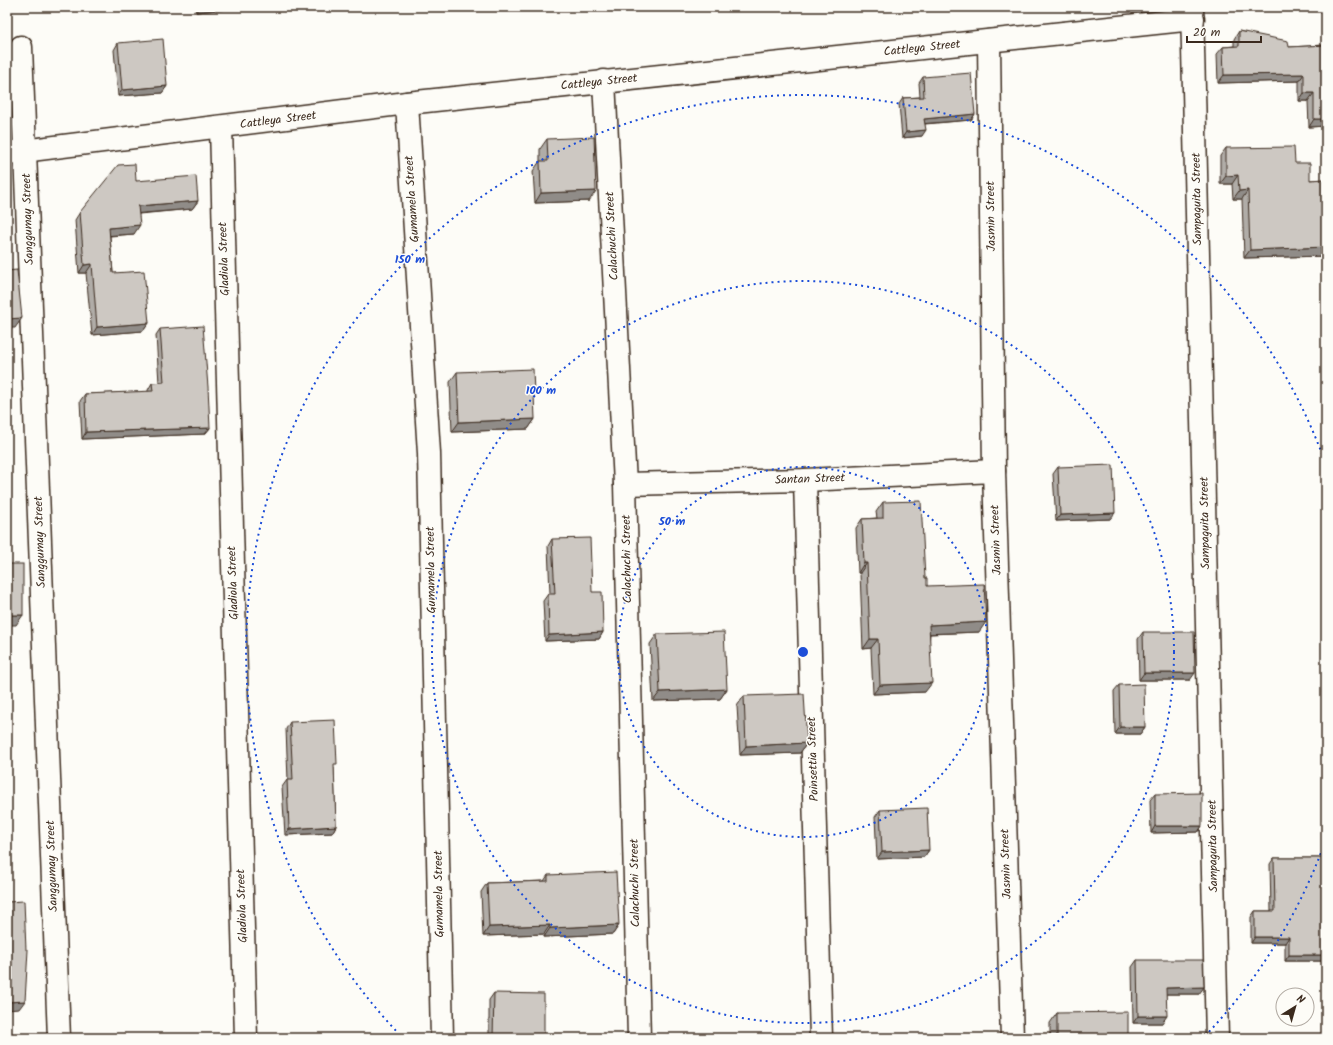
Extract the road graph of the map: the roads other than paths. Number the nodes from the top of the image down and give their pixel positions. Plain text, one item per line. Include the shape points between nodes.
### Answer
1 (1192, 13) edge
2 (989, 41) junction
3 (21, 47) dead end
4 (604, 81) junction
5 (407, 103) junction
6 (221, 127) junction
7 (16, 152) edge
8 (994, 471) junction
9 (805, 480) junction
10 (625, 484) junction
11 (59, 1038) edge
12 (246, 1038) edge
13 (442, 1038) edge
14 (639, 1038) edge
15 (821, 1038) edge
16 (1012, 1038) edge
17 (1217, 1038) edge

1 - 2 street, Cattleya Street
1 - 17 street, Sampaguita Street
2 - 4 street, Cattleya Street
2 - 8 street, Jasmin Street
3 - 7 street, Sanggumay Street
4 - 5 street, Cattleya Street
4 - 10 street, Calachuchi Street
5 - 6 street, Cattleya Street
5 - 13 street, Gumamela Street via 428,453
6 - 7 street, Cattleya Street
6 - 12 street, Gladiola Street
7 - 11 street, Sanggumay Street
8 - 9 street, Santan Street
8 - 16 street, Jasmin Street
9 - 10 street, Santan Street
9 - 15 street, Poinsettia Street
10 - 14 street, Calachuchi Street

